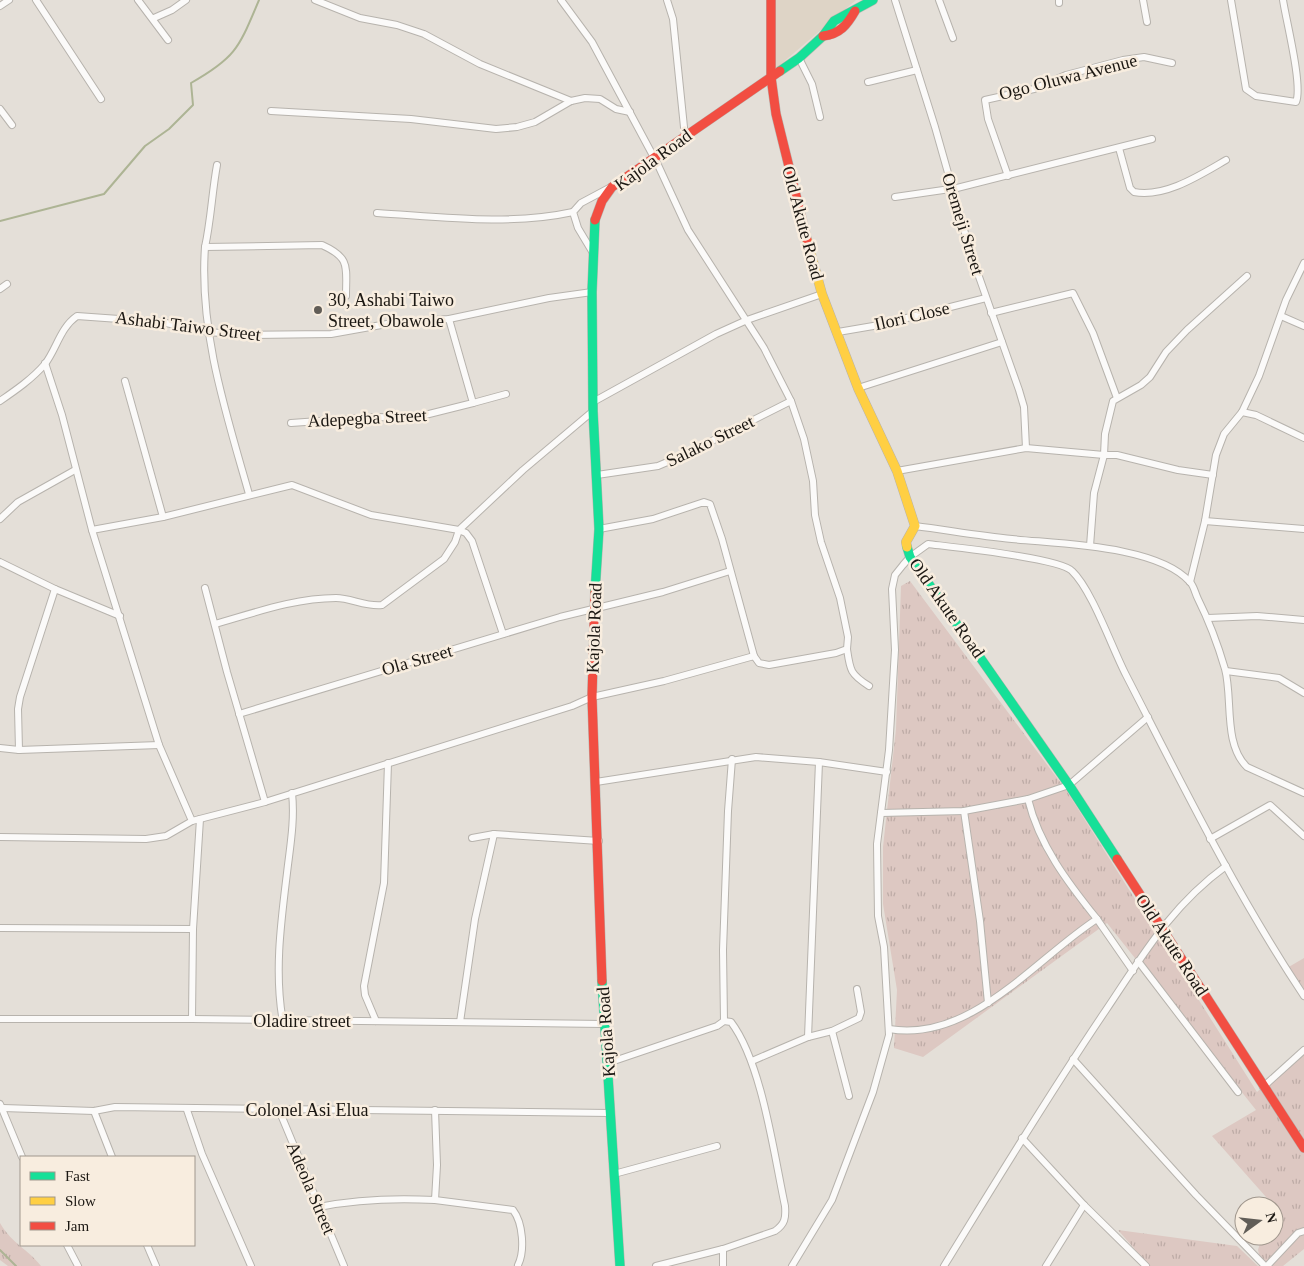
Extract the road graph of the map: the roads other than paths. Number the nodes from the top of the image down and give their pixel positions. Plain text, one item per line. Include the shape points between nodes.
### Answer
1 (9, 0) edge
2 (36, 0) edge
3 (138, 0) edge
4 (186, 0) edge
5 (315, 0) edge
6 (561, 0) edge
7 (667, 0) edge
8 (770, 0) edge
9 (873, 0) edge
10 (895, 0) edge
11 (939, 0) edge
12 (1144, 0) edge
13 (1231, 0) edge
14 (1283, 0) edge
15 (0, 6) edge
16 (154, 18) junction
17 (1147, 22) dead end
18 (953, 38) dead end
19 (168, 40) dead end
20 (799, 58) junction
21 (1172, 63) dead end
22 (917, 70) junction
23 (771, 77) junction
24 (868, 82) dead end
25 (101, 100) dead end
26 (571, 101) junction
27 (0, 109) edge
28 (271, 110) dead end
29 (630, 112) junction
30 (820, 117) dead end
31 (12, 125) dead end
32 (685, 136) junction
33 (1152, 139) dead end
34 (1120, 148) junction
35 (653, 156) junction
36 (1226, 160) dead end
37 (217, 165) dead end
38 (1008, 176) junction
39 (612, 187) junction
40 (951, 189) junction
41 (895, 197) dead end
42 (572, 212) junction
43 (377, 213) dead end
44 (205, 247) junction
45 (594, 252) junction
46 (1304, 264) edge
47 (1247, 276) dead end
48 (7, 284) dead end
49 (0, 290) edge
50 (592, 292) junction
51 (822, 294) junction
52 (346, 296) dead end
53 (986, 298) junction
54 (991, 313) junction
55 (1281, 316) junction
56 (449, 319) junction
57 (747, 320) junction
58 (1304, 326) edge
59 (209, 332) junction
60 (838, 332) junction
61 (1002, 342) junction
62 (46, 363) junction
63 (126, 381) dead end
64 (858, 388) junction
65 (506, 394) dead end
66 (1117, 398) junction
67 (0, 401) edge
68 (791, 401) junction
69 (473, 403) junction
70 (593, 406) junction
71 (1242, 412) junction
72 (291, 423) dead end
73 (1304, 438) edge
74 (1026, 448) junction
75 (1104, 455) junction
76 (75, 470) junction
77 (896, 471) junction
78 (598, 474) junction
79 (1213, 475) junction
80 (249, 494) junction
81 (163, 517) junction
82 (0, 519) edge
83 (1205, 521) junction
84 (914, 526) junction
85 (599, 529) junction
86 (1304, 529) edge
87 (92, 530) junction
88 (458, 530) junction
89 (1090, 546) junction
90 (910, 557) junction
91 (0, 562) edge
92 (730, 572) junction
93 (1190, 582) junction
94 (205, 588) dead end
95 (55, 589) junction
96 (595, 607) junction
97 (120, 616) junction
98 (1208, 618) junction
99 (1304, 620) edge
100 (215, 624) junction
101 (503, 634) junction
102 (847, 649) junction
103 (754, 656) junction
104 (1226, 671) junction
105 (869, 686) dead end
106 (1304, 693) edge
107 (592, 697) junction
108 (239, 714) junction
109 (1148, 717) junction
110 (159, 745) junction
111 (0, 748) edge
112 (19, 750) junction
113 (732, 759) junction
114 (820, 762) junction
115 (388, 763) junction
116 (887, 772) junction
117 (596, 782) junction
118 (1069, 785) junction
119 (292, 793) junction
120 (1304, 793) edge
121 (1028, 799) junction
122 (265, 802) junction
123 (964, 811) junction
124 (881, 813) junction
125 (200, 819) junction
126 (192, 821) junction
127 (494, 834) junction
128 (1304, 836) edge
129 (0, 837) edge
130 (472, 838) dead end
131 (1210, 838) junction
132 (598, 841) junction
133 (1226, 866) junction
134 (1097, 919) junction
135 (0, 928) edge
136 (193, 929) junction
137 (1162, 929) junction
138 (1138, 961) junction
139 (1133, 971) junction
140 (857, 989) dead end
141 (1304, 996) edge
142 (988, 1003) junction
143 (0, 1019) edge
144 (192, 1019) junction
145 (376, 1021) junction
146 (724, 1021) junction
147 (283, 1022) junction
148 (460, 1022) junction
149 (604, 1024) junction
150 (889, 1029) junction
151 (832, 1031) junction
152 (808, 1037) junction
153 (1304, 1050) edge
154 (1073, 1059) junction
155 (752, 1062) junction
156 (608, 1063) junction
157 (1264, 1087) junction
158 (1238, 1092) dead end
159 (849, 1096) dead end
160 (2, 1106) edge
161 (187, 1110) junction
162 (279, 1110) junction
163 (435, 1110) junction
164 (94, 1111) junction
165 (610, 1113) junction
166 (1022, 1138) junction
167 (717, 1146) dead end
168 (1304, 1148) edge
169 (22, 1156) edge
170 (112, 1156) edge
171 (614, 1174) junction
172 (435, 1200) junction
173 (1084, 1205) junction
174 (319, 1207) junction
175 (1304, 1231) edge
176 (68, 1246) edge
177 (147, 1246) edge
178 (723, 1248) junction
179 (1143, 1265) edge
180 (78, 1266) edge
181 (156, 1266) edge
182 (251, 1266) edge
183 (344, 1266) edge
184 (518, 1266) edge
185 (620, 1266) edge
186 (656, 1266) edge
187 (723, 1266) edge
188 (792, 1266) edge
189 (944, 1266) edge
190 (1046, 1266) edge
191 (1266, 1266) edge

1 - 15 street
2 - 25 street
3 - 16 street
4 - 16 street
5 - 26 street via 360,18 424,34 480,64
6 - 29 street via 592,42
7 - 32 street via 673,19
8 - 23 street, Old Akute Road
9 - 20 street, Kajola Road via 855,11 843,30 823,36
10 - 22 street, Oremeji Street
11 - 18 street
12 - 17 street
13 - 14 street via 1246,89 1256,96 1296,102 1296,76
16 - 19 street
20 - 23 street, Kajola Road
20 - 30 street via 812,84
21 - 38 street, Ogo Oluwa Avenue via 1144,57 1123,60 1066,75 1034,89 985,100 988,120
22 - 24 street
22 - 40 street, Oremeji Street
23 - 32 street, Kajola Road
23 - 51 street, Old Akute Road via 788,168
26 - 28 street via 535,122 496,129 402,118
26 - 29 street via 600,99 616,109
27 - 31 street
29 - 35 street
32 - 35 street, Kajola Road
33 - 34 street
34 - 36 street via 1130,188 1139,193 1165,189 1199,176
34 - 38 street
35 - 39 street, Kajola Road
35 - 57 street via 688,230
37 - 44 street
38 - 40 street
39 - 42 street
39 - 45 street, Kajola Road via 595,217
40 - 41 street
40 - 53 street, Oremeji Street
42 - 43 street via 530,218 484,219
42 - 45 street
44 - 52 street via 322,245 344,258
44 - 59 street via 203,272
45 - 50 street, Kajola Road
46 - 55 street
47 - 66 street via 1187,330 1166,352 1150,377
48 - 49 street
50 - 56 street, Ashabi Taiwo Street
50 - 70 street, Kajola Road
51 - 57 street
51 - 60 street, Old Akute Road
53 - 54 street, Oremeji Street
53 - 60 street, Ilori Close
54 - 61 street, Oremeji Street
54 - 66 street via 1073,293 1093,333
55 - 58 street
55 - 71 street via 1260,376
56 - 59 street, Ashabi Taiwo Street via 398,322 331,334 251,336
56 - 69 street
57 - 68 street
57 - 70 street via 676,354
59 - 62 street, Ashabi Taiwo Street via 161,322 78,316 64,327
59 - 80 street via 212,363
60 - 64 street, Old Akute Road
61 - 64 street
61 - 74 street, Oremeji Street via 1022,398
62 - 67 street, Ashabi Taiwo Street via 27,383
62 - 76 street
63 - 81 street
64 - 77 street, Old Akute Road
65 - 69 street, Adepegba Street
66 - 75 street via 1110,404
68 - 78 street, Salako Street via 658,466
68 - 102 street via 813,481 815,516 821,542 840,598 848,637
69 - 72 street, Adepegba Street via 413,418 375,416
70 - 78 street, Kajola Road
70 - 88 street
71 - 73 street via 1256,415
71 - 79 street via 1224,434
74 - 75 street
74 - 77 street
75 - 79 street
75 - 89 street via 1094,493
76 - 82 street via 18,502
76 - 87 street
77 - 84 street, Old Akute Road
78 - 85 street, Kajola Road
79 - 83 street
80 - 81 street
80 - 88 street via 292,485 371,516
81 - 87 street
83 - 86 street
83 - 93 street
84 - 89 street
84 - 90 street, Old Akute Road via 906,542
85 - 92 street via 653,519 704,502 710,504
85 - 96 street, Kajola Road
87 - 97 street
88 - 100 street via 455,542 444,558 382,605 339,598 314,599
88 - 101 street via 466,533 472,541
89 - 93 street via 1152,560 1175,570
90 - 109 street via 928,544 978,549 1059,564 1072,570
90 - 116 street via 895,575 892,589 895,650
90 - 118 street, Old Akute Road
91 - 95 street
92 - 96 street, Ola Street
92 - 103 street
93 - 98 street
94 - 100 street
95 - 97 street
95 - 112 street via 20,697
96 - 101 street, Ola Street
96 - 107 street, Kajola Road
97 - 110 street
98 - 99 street via 1257,616
98 - 104 street
100 - 108 street
101 - 108 street, Ola Street
102 - 103 street via 769,665 759,663
102 - 105 street via 850,670
103 - 107 street
104 - 106 street via 1278,678
104 - 120 street via 1230,720 1237,754 1242,762
107 - 115 street
107 - 117 street, Kajola Road
108 - 122 street
109 - 118 street
109 - 131 street
110 - 112 street
110 - 126 street
111 - 112 street
113 - 114 street via 756,757
113 - 117 street
113 - 146 street via 723,950
114 - 116 street
114 - 152 street
115 - 119 street
115 - 145 street via 384,883 364,986
116 - 124 street
117 - 132 street, Kajola Road
118 - 121 street
118 - 137 street, Old Akute Road
119 - 122 street
119 - 147 street via 293,822 278,977
121 - 123 street
121 - 134 street via 1044,844 1064,877
122 - 125 street
123 - 124 street
123 - 142 street
124 - 150 street via 877,844 878,916 884,947
125 - 126 street
125 - 136 street
126 - 129 street via 166,836 146,840
127 - 130 street
127 - 132 street
127 - 148 street via 475,919
128 - 131 street via 1270,805
131 - 133 street
132 - 149 street, Kajola Road
133 - 137 street via 1174,912
133 - 141 street
134 - 139 street
134 - 142 street
135 - 136 street
136 - 144 street
137 - 138 street
137 - 157 street, Old Akute Road
138 - 139 street
138 - 158 street
139 - 154 street
140 - 151 street via 859,1018
142 - 150 street via 956,1021 927,1030 905,1032
143 - 144 street, Oladire street
144 - 147 street, Oladire street
145 - 147 street, Oladire street
145 - 148 street, Oladire street
146 - 155 street via 732,1022
146 - 156 street
148 - 149 street, Oladire street
149 - 156 street, Kajola Road
150 - 188 street via 873,1092 832,1200
151 - 152 street
151 - 159 street
152 - 155 street
153 - 157 street
154 - 166 street
154 - 191 street via 1196,1195
155 - 178 street via 786,1217 776,1231
156 - 165 street, Kajola Road
157 - 168 street, Old Akute Road
160 - 164 street, Colonel Asi Elua
160 - 169 street
161 - 162 street, Colonel Asi Elua
161 - 164 street, Colonel Asi Elua via 115,1107
161 - 182 street via 202,1154
162 - 163 street, Colonel Asi Elua
162 - 174 street, Adeola Street
163 - 165 street, Colonel Asi Elua
163 - 172 street
164 - 170 street
165 - 171 street, Kajola Road
166 - 173 street
166 - 189 street
167 - 171 street
171 - 185 street, Kajola Road
172 - 174 street via 394,1198
172 - 184 street via 513,1210 522,1244
173 - 179 street
173 - 190 street
174 - 183 street, Adeola Street
175 - 191 street via 1298,1233
176 - 180 street
177 - 181 street
178 - 186 street
178 - 187 street

